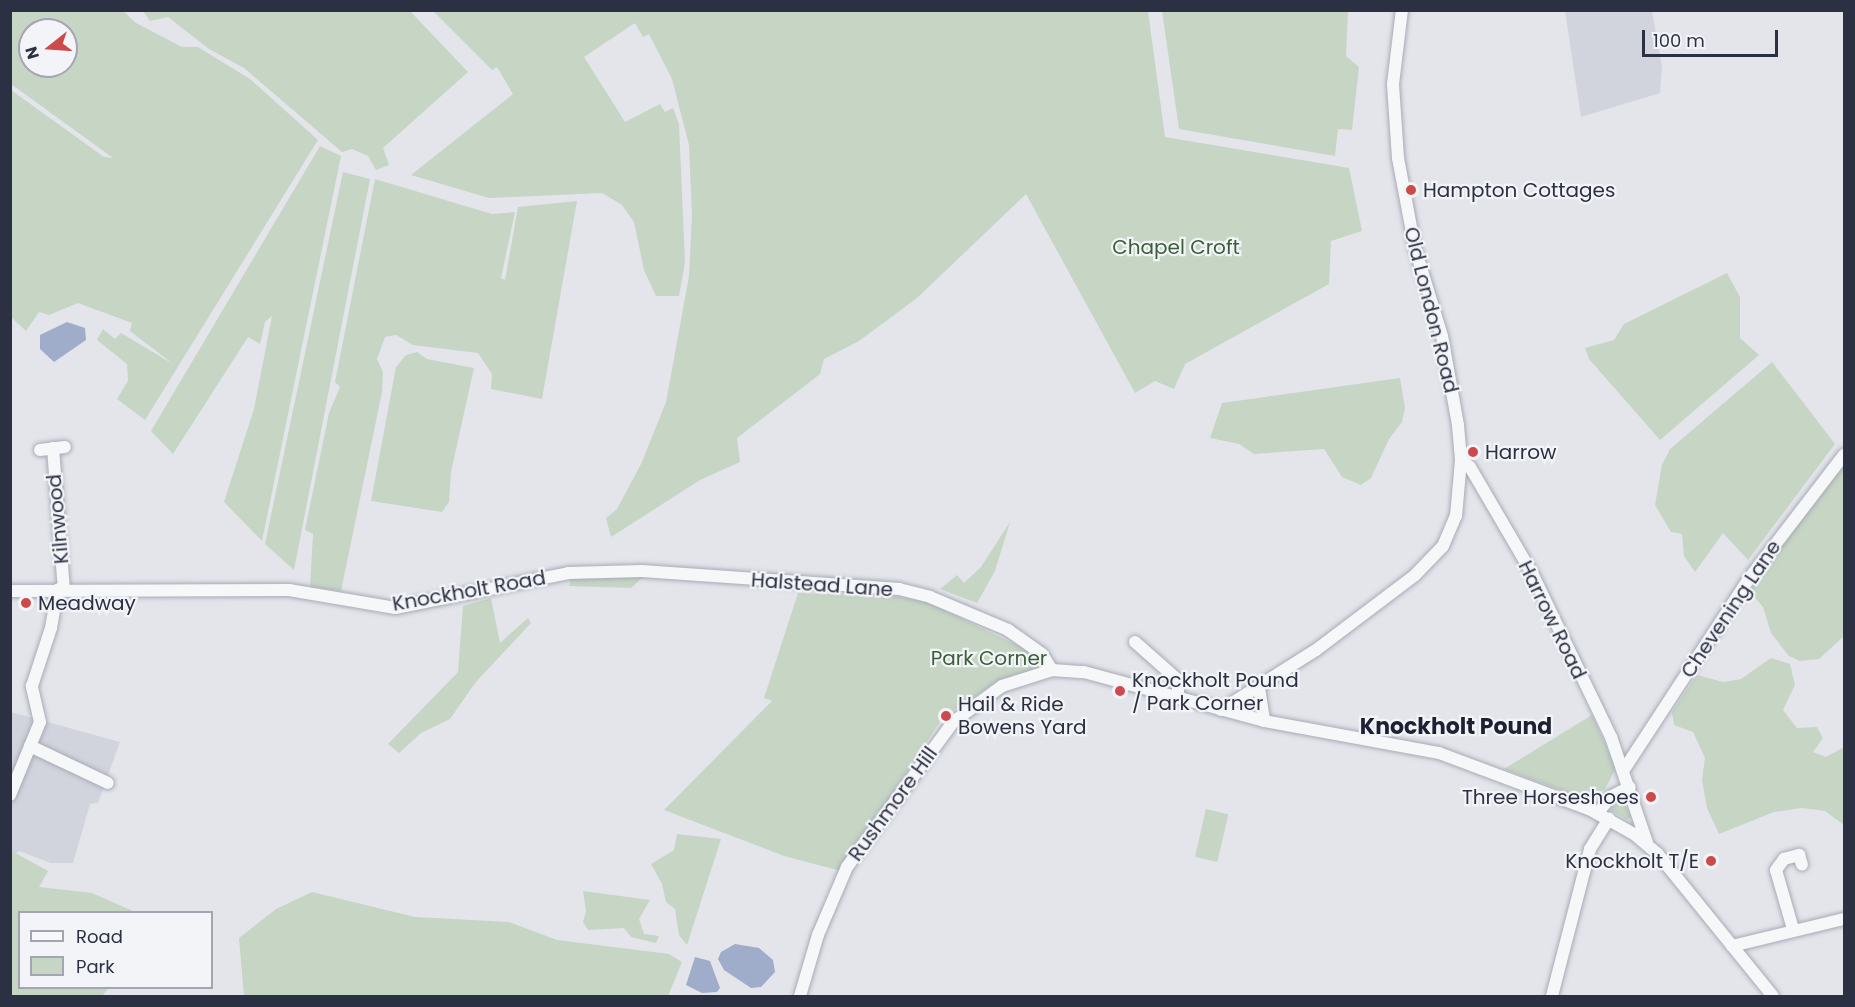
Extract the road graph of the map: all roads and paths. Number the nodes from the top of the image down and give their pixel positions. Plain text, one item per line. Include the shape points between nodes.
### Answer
1 (1402, 10) edge
2 (53, 448) dead end
3 (1845, 455) edge
4 (1461, 460) junction
5 (1480, 486) junction
6 (1460, 492) junction
7 (568, 573) joint
8 (61, 590) junction
9 (10, 591) edge
10 (1135, 642) dead end
11 (1052, 670) junction
12 (1259, 688) junction
13 (1178, 698) junction
14 (1221, 710) junction
15 (1264, 721) junction
16 (30, 746) junction
17 (1625, 768) junction
18 (108, 783) dead end
19 (1630, 787) junction
20 (10, 795) edge
21 (1603, 816) junction
22 (1647, 843) junction
23 (1802, 865) dead end
24 (1845, 919) edge
25 (1793, 930) junction
26 (1732, 946) junction
27 (800, 996) edge
28 (1552, 996) edge
29 (1773, 996) edge

1 - 4 street, Old London Road via 1393,84 1398,158 1415,248 1444,347
2 - 8 street, Kilnwood
3 - 17 street, Chevening Lane via 1748,580
4 - 5 street, Harrow Road via 1467,463
4 - 6 street, Old London Road
5 - 6 street
5 - 17 street, Harrow Road via 1533,575
6 - 12 street, Old London Road via 1447,538 1424,567 1348,627
7 - 8 street, Knockholt Road via 395,608 289,590
7 - 11 street, Halstead Lane via 642,571 899,589 930,597 1008,630 1042,654
8 - 9 street, Knockholt Road
8 - 16 street, Kilnwood via 34,677 33,694 40,722
10 - 13 street via 1178,680
11 - 13 street via 1084,672
11 - 27 street, Rushmore Hill via 1002,686 953,722 847,867 818,934
12 - 14 street, Old London Road
12 - 15 street
13 - 14 street
14 - 15 street
15 - 21 street via 1455,757
16 - 18 street
16 - 20 street, Kilnwood
17 - 19 street, Harrow Road
19 - 21 street via 1610,797
19 - 22 street, Harrow Road
21 - 22 street
21 - 28 street via 1590,849
22 - 26 street
23 - 25 street via 1798,855 1784,859 1776,870
24 - 25 street
25 - 26 street
26 - 29 street

